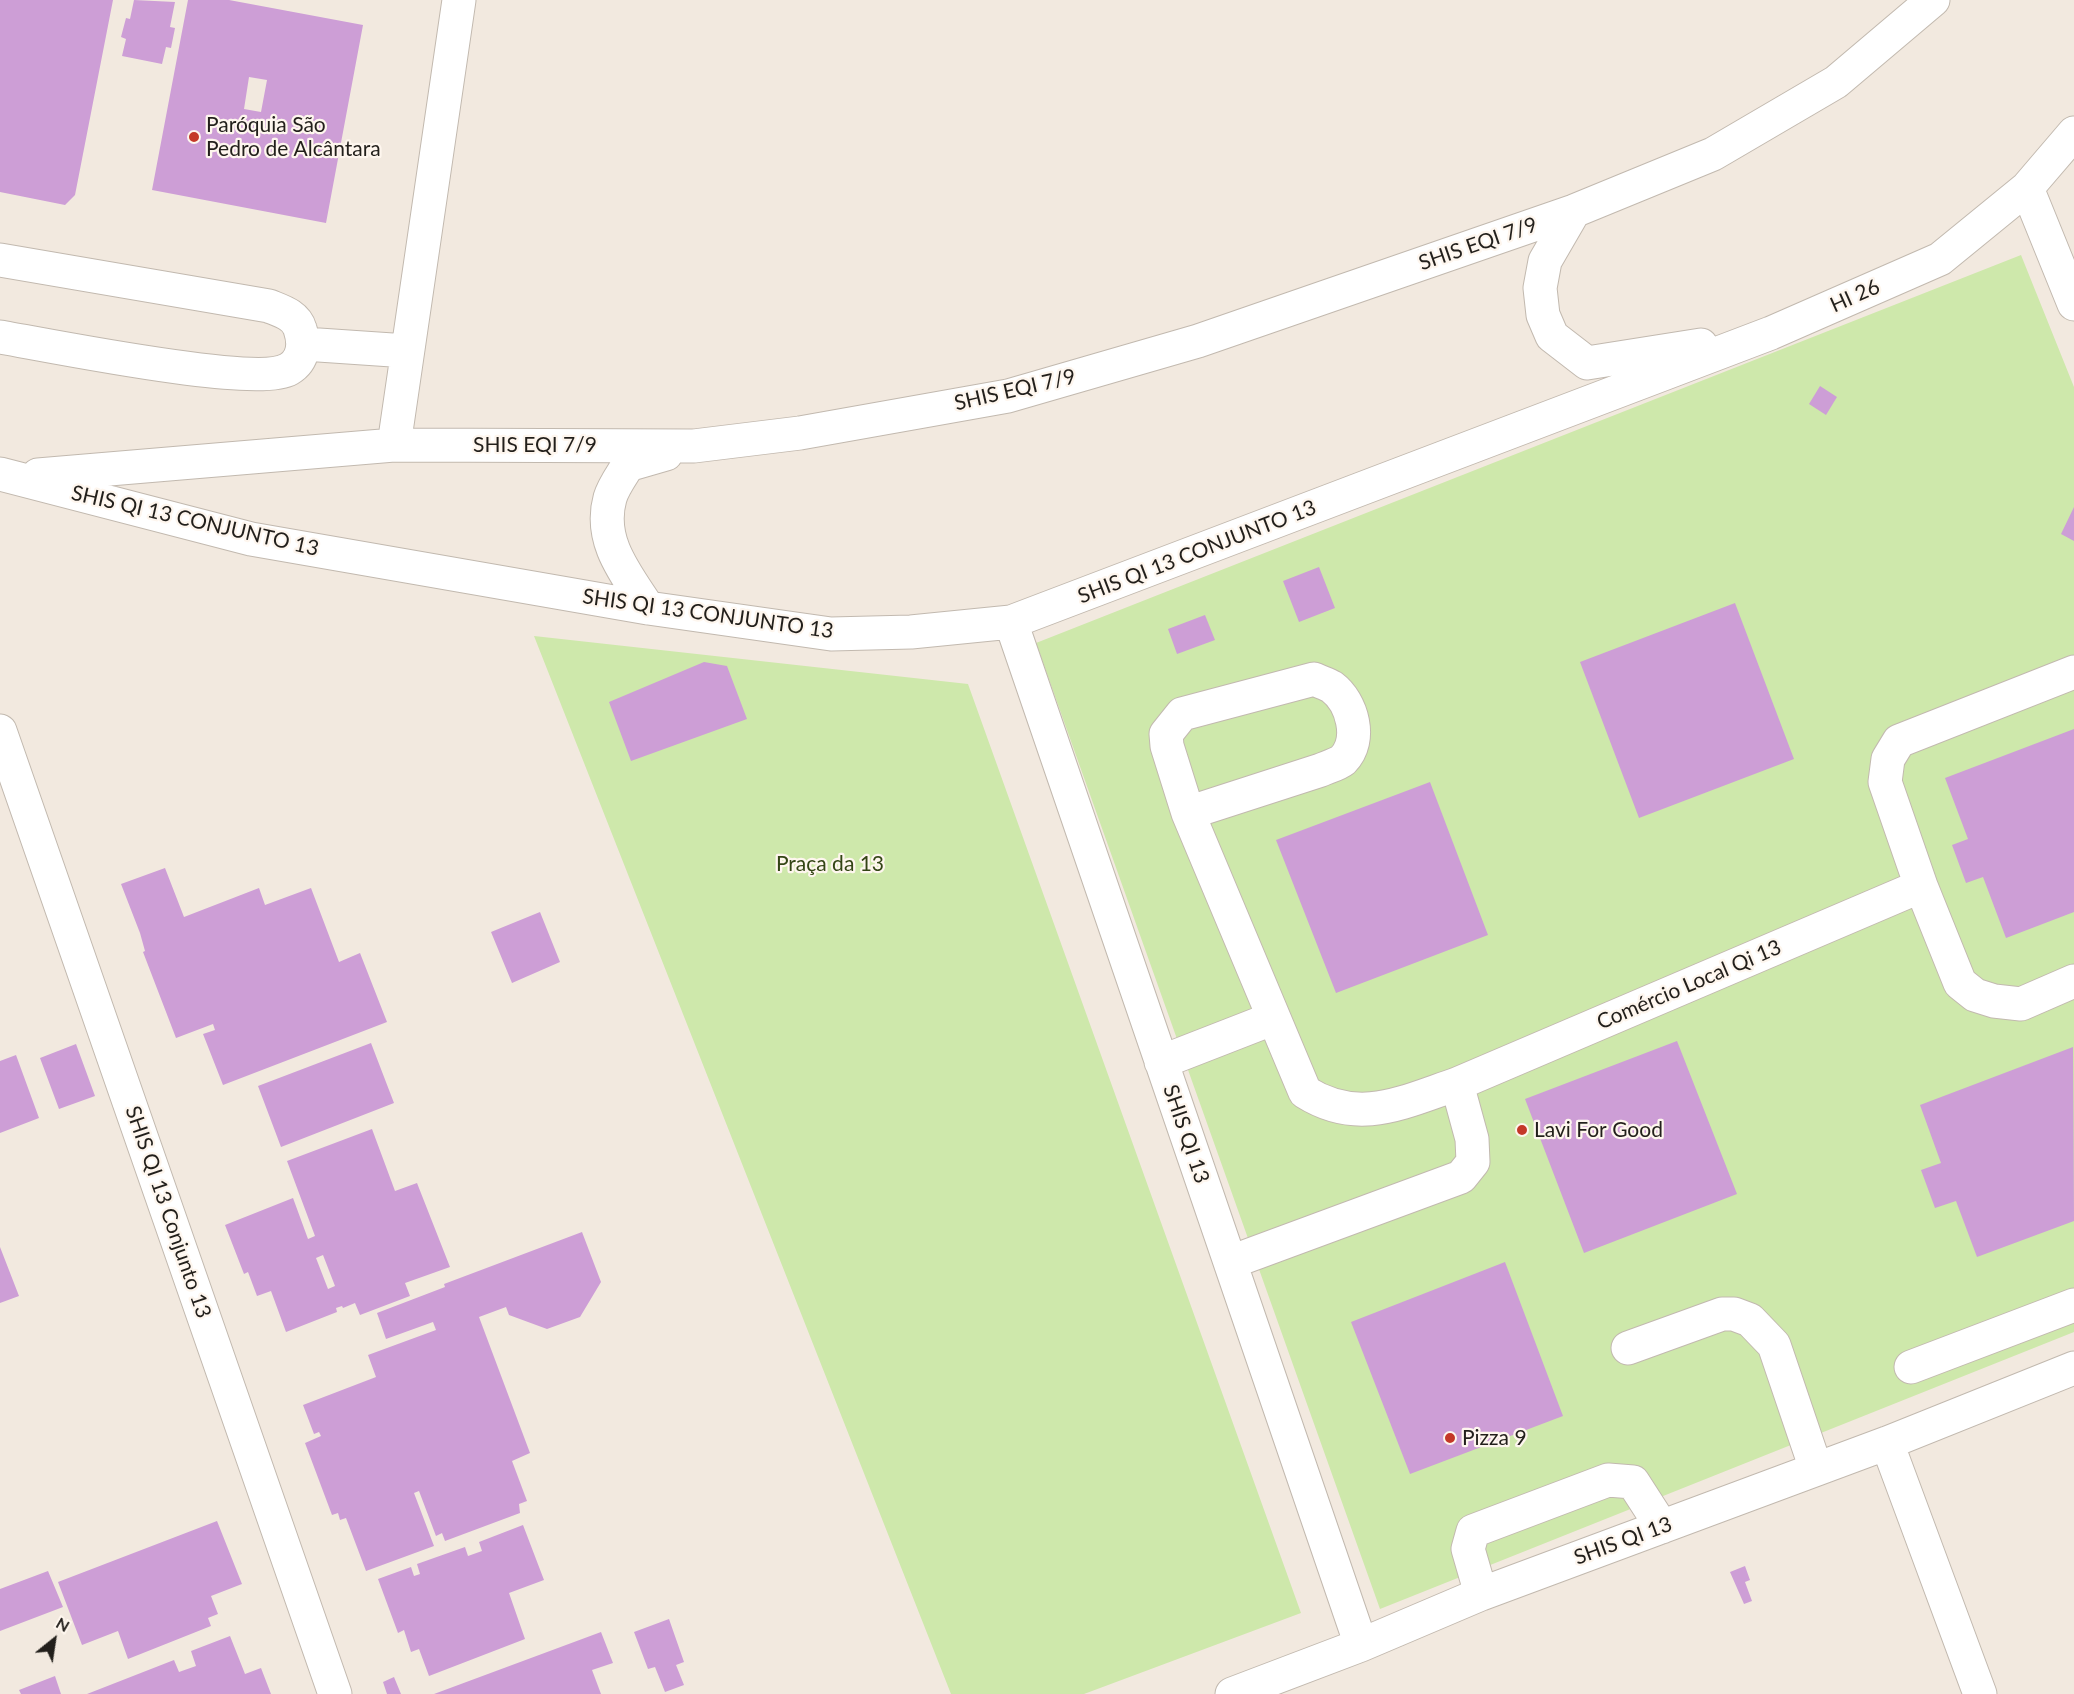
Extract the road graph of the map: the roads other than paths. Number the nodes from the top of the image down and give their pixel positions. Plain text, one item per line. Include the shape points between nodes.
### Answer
1 (459, 0) edge
2 (1933, 0) edge
3 (2074, 133) edge
4 (2027, 188) junction
5 (1574, 211) junction
6 (0, 260) edge
7 (2074, 304) edge
8 (1771, 333) junction
9 (0, 337) edge
10 (304, 344) junction
11 (407, 351) junction
12 (394, 445) junction
13 (694, 446) junction
14 (8, 476) edge
15 (648, 608) junction
16 (1011, 622) junction
17 (2074, 672) edge
18 (0, 731) edge
19 (1188, 813) junction
20 (1921, 886) junction
21 (2074, 981) edge
22 (1274, 1018) junction
23 (1161, 1062) junction
24 (1457, 1084) junction
25 (1231, 1262) junction
26 (2074, 1305) edge
27 (1628, 1348) dead end
28 (1911, 1367) dead end
29 (2074, 1368) edge
30 (1887, 1443) junction
31 (1816, 1469) junction
32 (1662, 1527) junction
33 (1481, 1594) junction
34 (1361, 1645) junction
35 (335, 1694) edge
36 (1232, 1694) edge
37 (1980, 1694) edge

1 - 11 street
2 - 5 street, SHIS EQI 7/9 via 1836,82 1713,154
3 - 4 street, HI 26
4 - 7 street
4 - 8 street, HI 26 via 1940,260
5 - 8 street via 1545,261 1540,288 1543,315 1552,336 1587,363
5 - 13 street, SHIS EQI 7/9 via 1198,341 1008,396 800,433
6 - 10 street via 269,306 287,313 300,326
8 - 16 street, SHIS QI 13 CONJUNTO 13
9 - 10 street via 167,366 262,374 288,370 300,358
10 - 11 street
11 - 12 street
12 - 13 street, SHIS EQI 7/9
12 - 14 street, SHIS EQI 7/9
13 - 15 street via 628,465 610,497 607,524 613,554
14 - 15 street, SHIS QI 13 CONJUNTO 13 via 251,539
15 - 16 street, SHIS QI 13 CONJUNTO 13 via 831,634 912,632
16 - 23 street, SHIS QI 13
17 - 20 street via 1899,741 1888,759 1885,782
18 - 35 street, SHIS QI 13 Conjunto 13
19 - 19 street, Comércio Local Qi 13 via 1343,760 1352,746 1353,725 1348,705 1332,687 1314,679 1182,714 1166,734
19 - 22 street, Comércio Local Qi 13
20 - 21 street via 1960,983 1975,995 2021,1004
20 - 24 street, Comércio Local Qi 13
22 - 23 street
22 - 24 street, Comércio Local Qi 13 via 1305,1092 1323,1103 1377,1110
23 - 25 street, SHIS QI 13
24 - 25 street via 1472,1139 1473,1162 1461,1177
25 - 34 street, SHIS QI 13
26 - 28 street
27 - 31 street via 1722,1314 1750,1320 1773,1345
29 - 30 street, SHIS QI 13
30 - 31 street, SHIS QI 13
30 - 37 street
31 - 32 street, SHIS QI 13
32 - 33 street, SHIS QI 13
32 - 33 street via 1633,1482 1608,1480 1575,1492 1473,1531 1468,1549
33 - 34 street, SHIS QI 13
34 - 36 street, SHIS QI 13

